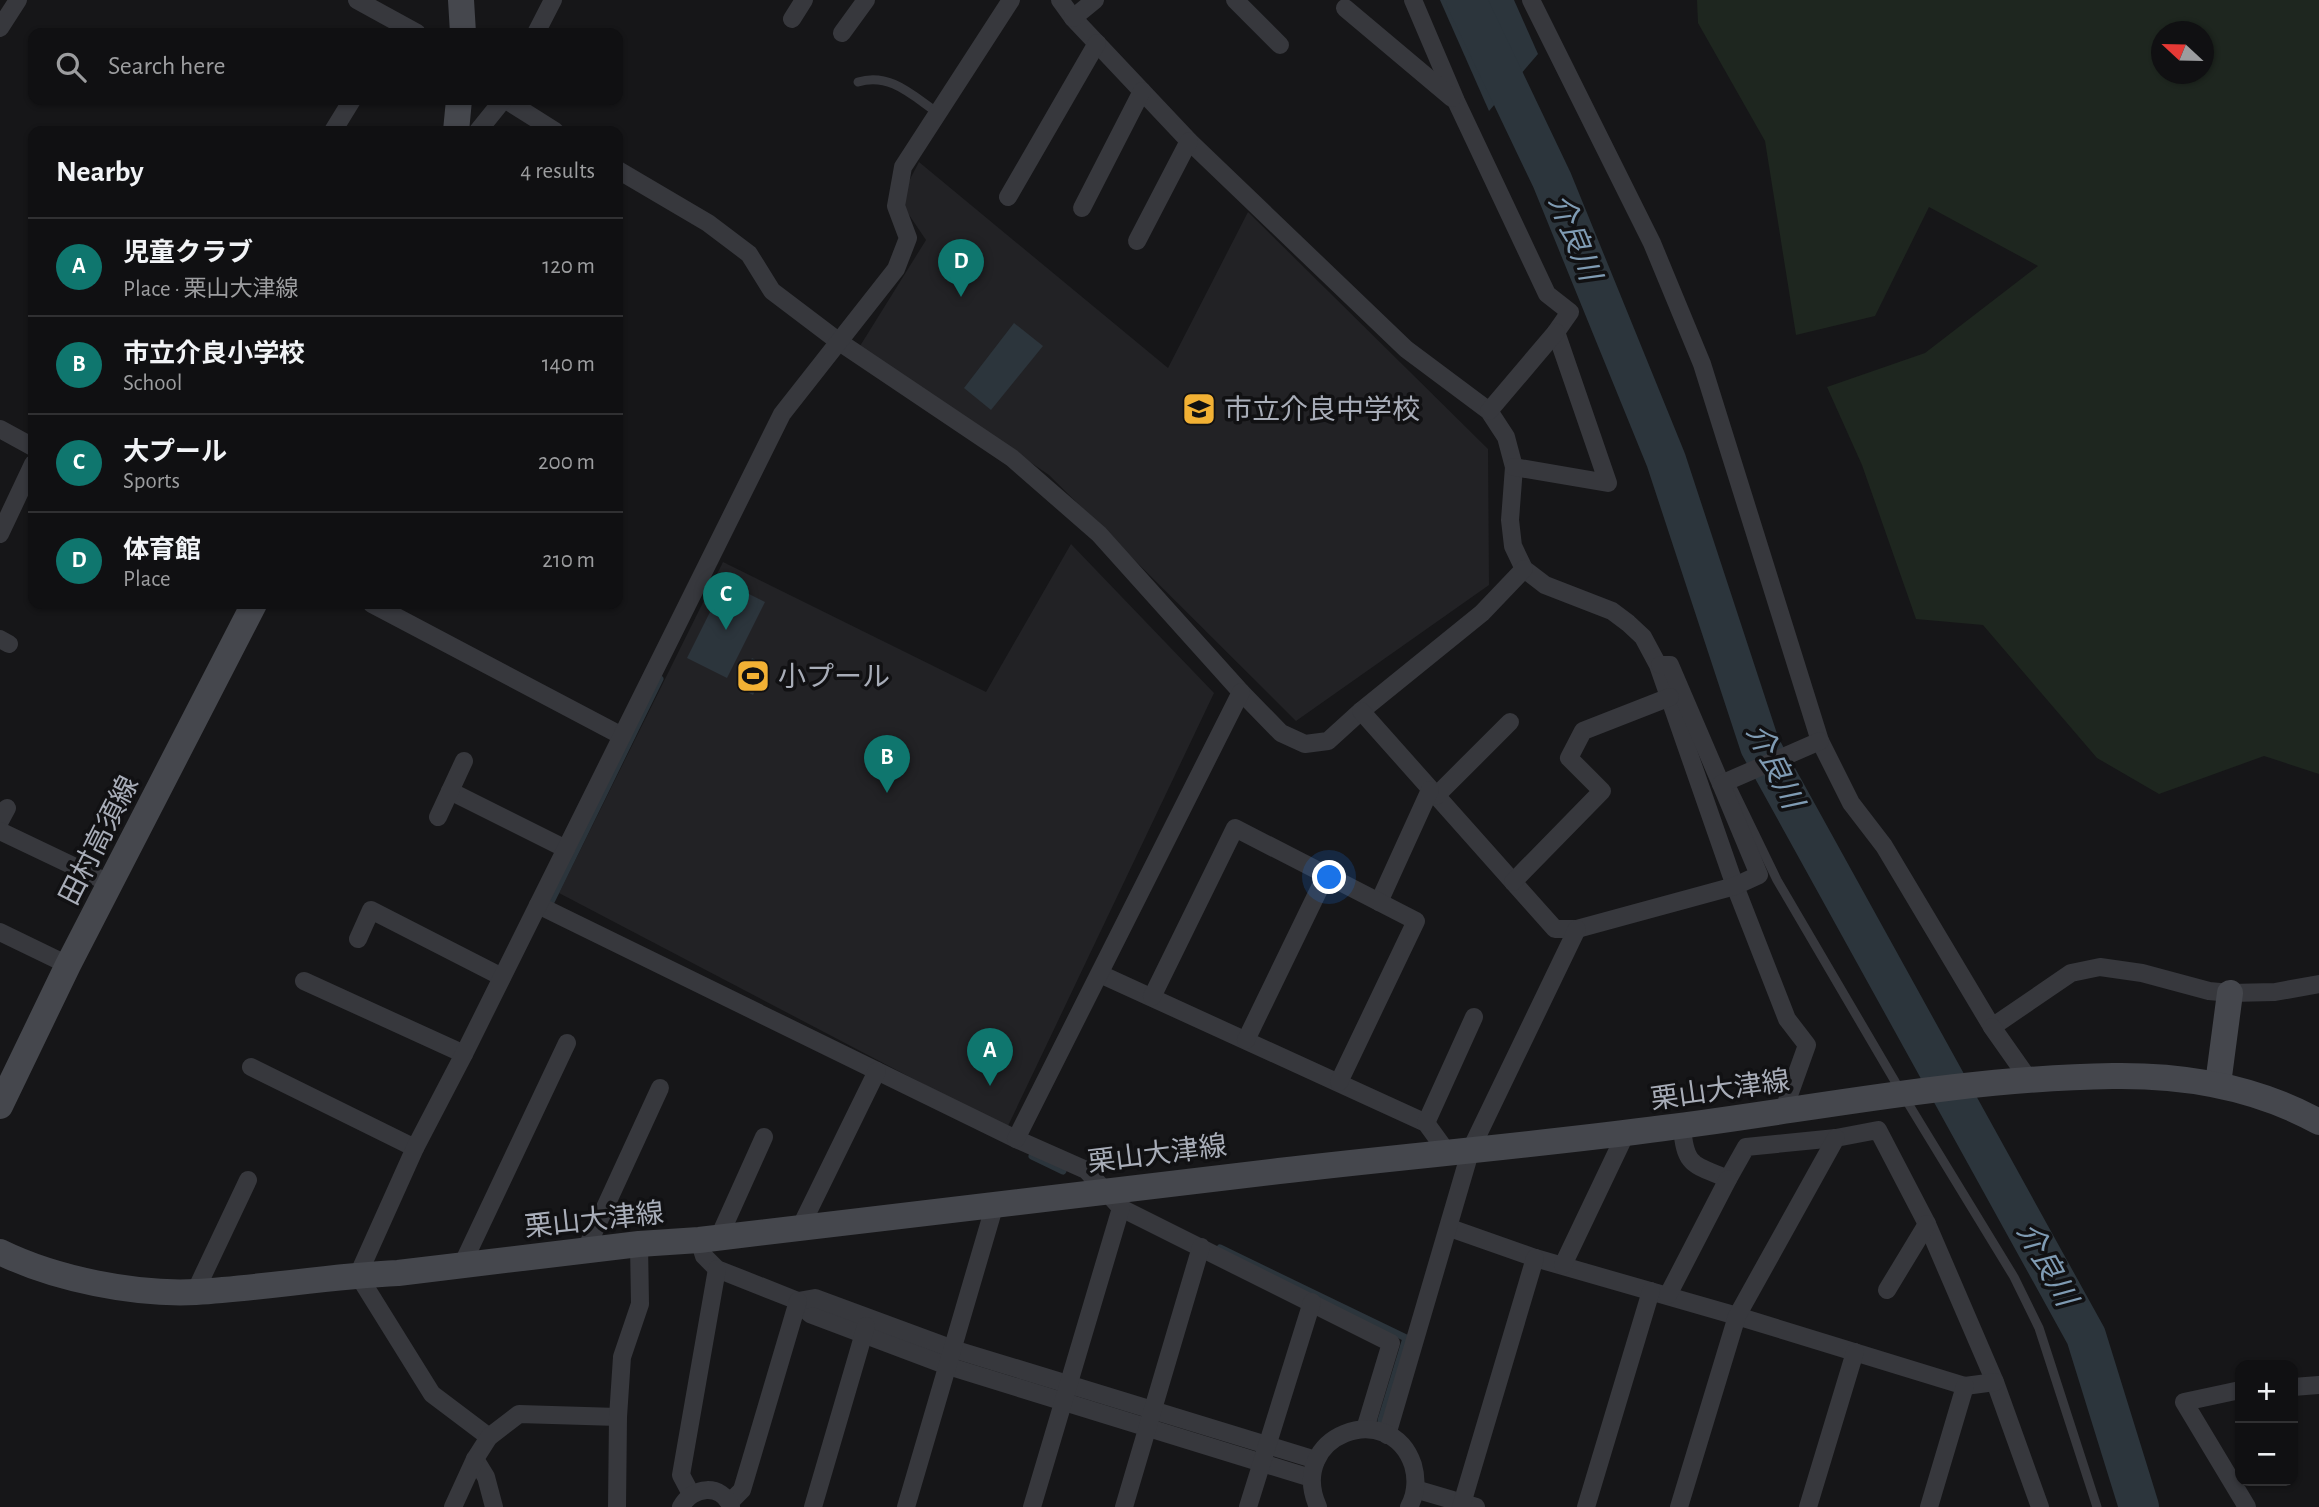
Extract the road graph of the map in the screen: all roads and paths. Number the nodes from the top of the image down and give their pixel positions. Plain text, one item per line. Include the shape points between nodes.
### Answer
1 (18, 0) edge
2 (357, 0) edge
3 (461, 0) edge
4 (552, 0) edge
5 (804, 0) edge
6 (866, 0) edge
7 (1011, 0) edge
8 (1059, 0) edge
9 (1095, 0) edge
10 (1235, 0) edge
11 (1531, 0) edge
12 (1417, 1) edge
13 (1345, 8) dead end
14 (1073, 18) junction
15 (792, 19) dead end
16 (390, 27) edge
17 (0, 28) edge
18 (463, 28) edge
19 (538, 28) edge
20 (842, 33) dead end
21 (1097, 43) junction
22 (1280, 45) dead end
23 (858, 82) dead end
24 (1142, 91) junction
25 (1456, 101) junction
26 (349, 105) edge
27 (459, 105) edge
28 (501, 105) edge
29 (513, 105) edge
30 (938, 113) junction
31 (336, 126) edge
32 (456, 126) edge
33 (482, 126) edge
34 (547, 126) edge
35 (1189, 141) junction
36 (623, 173) edge
37 (1008, 197) dead end
38 (1082, 208) dead end
39 (1137, 241) dead end
40 (1556, 332) junction
41 (838, 341) junction
42 (1489, 411) junction
43 (0, 429) edge
44 (28, 444) edge
45 (1514, 467) junction
46 (28, 475) edge
47 (0, 534) edge
48 (1524, 569) junction
49 (251, 609) edge
50 (381, 609) edge
51 (1658, 665) junction
52 (1241, 692) junction
53 (1670, 697) junction
54 (1361, 711) junction
55 (1510, 722) dead end
56 (622, 736) junction
57 (1820, 741) junction
58 (464, 761) dead end
59 (1729, 781) junction
60 (450, 791) junction
61 (1433, 793) junction
62 (438, 817) dead end
63 (0, 831) edge
64 (566, 849) junction
65 (1326, 875) junction
66 (1513, 882) junction
67 (111, 884) junction
68 (1735, 886) junction
69 (1380, 902) junction
70 (538, 905) junction
71 (1577, 929) junction
72 (0, 932) edge
73 (358, 939) dead end
74 (68, 965) junction
75 (1100, 974) junction
76 (502, 977) junction
77 (304, 981) dead end
78 (2319, 984) edge
79 (2230, 993) junction
80 (1152, 997) junction
81 (1474, 1017) dead end
82 (1992, 1027) junction
83 (1246, 1040) junction
84 (567, 1043) dead end
85 (464, 1054) junction
86 (251, 1067) dead end
87 (877, 1071) junction
88 (2019, 1081) junction
89 (1339, 1082) junction
90 (2218, 1084) junction
91 (660, 1088) dead end
92 (1907, 1094) junction
93 (0, 1106) edge
94 (1783, 1112) junction
95 (2319, 1122) edge
96 (1426, 1123) junction
97 (1682, 1126) junction
98 (1626, 1133) junction
99 (764, 1137) dead end
100 (1836, 1138) junction
101 (1016, 1139) junction
102 (415, 1148) junction
103 (1459, 1150) junction
104 (248, 1180) dead end
105 (1728, 1180) junction
106 (1113, 1199) junction
107 (995, 1204) junction
108 (1927, 1224) junction
109 (800, 1228) junction
110 (1450, 1228) junction
111 (709, 1238) junction
112 (639, 1244) junction
113 (1201, 1247) junction
114 (585, 1251) junction
115 (0, 1252) edge
116 (1535, 1258) junction
117 (462, 1265) junction
118 (1563, 1265) junction
119 (717, 1269) junction
120 (358, 1275) junction
121 (1887, 1290) dead end
122 (195, 1292) junction
123 (1660, 1293) junction
124 (798, 1301) junction
125 (1312, 1302) junction
126 (1737, 1316) junction
127 (866, 1326) junction
128 (1855, 1352) junction
129 (950, 1357) junction
130 (1996, 1382) junction
131 (2319, 1385) edge
132 (1965, 1386) junction
133 (2298, 1387) edge
134 (2235, 1391) edge
135 (1066, 1392) junction
136 (618, 1417) junction
137 (1150, 1418) junction
138 (1365, 1429) junction
139 (1387, 1434) junction
140 (489, 1437) junction
141 (1264, 1453) junction
142 (475, 1459) junction
143 (1316, 1460) junction
144 (1311, 1478) junction
145 (686, 1501) edge
146 (1414, 1502) edge
147 (730, 1505) edge
148 (1467, 1506) edge
149 (453, 1507) edge
150 (494, 1507) edge
151 (617, 1507) edge
152 (813, 1507) edge
153 (906, 1507) edge
154 (1032, 1507) edge
155 (1124, 1507) edge
156 (1248, 1507) edge
157 (1318, 1507) edge
158 (1586, 1507) edge
159 (1679, 1507) edge
160 (1808, 1507) edge
161 (1929, 1507) edge
162 (2040, 1507) edge
163 (2096, 1507) edge
164 (2247, 1507) edge

1 - 17 street
2 - 16 street
3 - 18 main road
4 - 19 street
5 - 15 street
6 - 20 street
7 - 30 street
8 - 14 street
9 - 14 street
10 - 22 street
11 - 57 street via 1652,243 1702,365
12 - 25 street
13 - 25 street
14 - 21 street
21 - 24 street
21 - 37 street
23 - 30 lane via 889,80
24 - 35 street
24 - 38 street
25 - 40 street via 1547,294 1570,312
26 - 31 street
27 - 32 main road
28 - 33 street
29 - 34 street
30 - 41 street via 903,167 896,206 908,238 895,269
35 - 39 street
35 - 42 street via 1406,349
36 - 41 street via 708,223 749,254 772,291
40 - 42 street
40 - 45 street via 1608,483
41 - 52 street via 1012,458 1099,534
41 - 56 street via 782,414
42 - 45 street via 1506,437
43 - 44 street
45 - 48 street via 1510,520 1513,546
46 - 47 street
48 - 51 street via 1545,584 1612,611 1643,637
48 - 54 street via 1482,613
49 - 67 main road, 田村高須線
50 - 56 street
51 - 53 street
51 - 59 street via 1670,665
52 - 54 street via 1281,733 1305,744 1328,741
52 - 75 street
53 - 66 street via 1583,731 1569,758 1602,791
53 - 68 street
54 - 61 street
55 - 61 street
56 - 64 street
57 - 59 street
57 - 82 street via 1851,803 1884,846
58 - 60 street
59 - 68 street via 1759,875
59 - 92 lane via 1777,880
60 - 62 street
60 - 64 street
61 - 66 street
61 - 69 street
63 - 67 street
64 - 70 street
65 - 69 street
65 - 80 street via 1235,828
65 - 83 street
66 - 71 street via 1555,929
67 - 74 main road, 田村高須線
68 - 71 street
68 - 94 street via 1787,1018 1807,1045
69 - 89 street via 1416,921
70 - 76 street
70 - 87 street
71 - 103 street
72 - 74 street
73 - 76 street via 371,910
74 - 93 main road, 田村高須線
75 - 80 street
75 - 101 street
76 - 85 street
77 - 85 street
78 - 79 street
79 - 82 street via 2100,967 2071,973
79 - 90 main road
80 - 83 street
81 - 96 street
82 - 88 street
83 - 89 street
84 - 117 street
85 - 102 street
86 - 102 street
87 - 101 street
87 - 109 street
88 - 90 main road, 栗山大津線 via 2113,1076
88 - 92 main road, 栗山大津線
89 - 96 street
90 - 95 main road, 栗山大津線 via 2290,1106
91 - 114 street
92 - 94 main road, 栗山大津線
92 - 163 lane via 2039,1328
94 - 97 main road, 栗山大津線
96 - 103 street
97 - 98 main road, 栗山大津線
97 - 105 street via 1688,1158
98 - 103 main road, 栗山大津線
98 - 118 street
99 - 111 street
100 - 105 street via 1746,1147
100 - 108 street via 1878,1130
100 - 126 street
101 - 106 street via 1086,1170
102 - 120 street
103 - 106 main road, 栗山大津線
103 - 110 street
104 - 122 street
105 - 123 street
106 - 107 main road, 栗山大津線
106 - 113 street
106 - 135 street
107 - 109 main road, 栗山大津線
107 - 129 street
108 - 121 street
108 - 130 street
109 - 111 main road, 栗山大津線
110 - 116 street
110 - 139 street
111 - 112 main road, 栗山大津線
111 - 119 street via 704,1256
112 - 114 main road, 栗山大津線
112 - 136 street via 640,1304 622,1357
113 - 125 street
113 - 137 street
114 - 117 main road, 栗山大津線
115 - 122 main road, 栗山大津線 via 85,1280 139,1290
116 - 118 street
116 - 148 street
117 - 120 main road, 栗山大津線
118 - 123 street
119 - 124 street
119 - 145 street via 681,1475
120 - 122 main road, 栗山大津線
120 - 140 street via 432,1394
123 - 126 street
123 - 158 street
124 - 127 street via 810,1314
124 - 147 street via 742,1490
125 - 138 street via 1391,1343
125 - 141 street
126 - 128 street
126 - 159 street
127 - 129 street
127 - 152 street
128 - 132 street
128 - 160 street
129 - 135 street
129 - 153 street
130 - 132 street
130 - 162 street
131 - 133 street
132 - 161 street
134 - 164 street via 2183,1402
135 - 137 street
135 - 154 street
136 - 140 street via 519,1414
136 - 151 street
137 - 141 street
137 - 155 street
138 - 139 street
138 - 143 street via 1336,1437
139 - 146 street via 1410,1457 1415,1473
140 - 142 street
141 - 143 street
141 - 144 street
141 - 156 street
142 - 149 street
142 - 150 street via 486,1477
143 - 144 street
144 - 157 street
145 - 147 street via 700,1490 709,1490 718,1492
146 - 148 street

